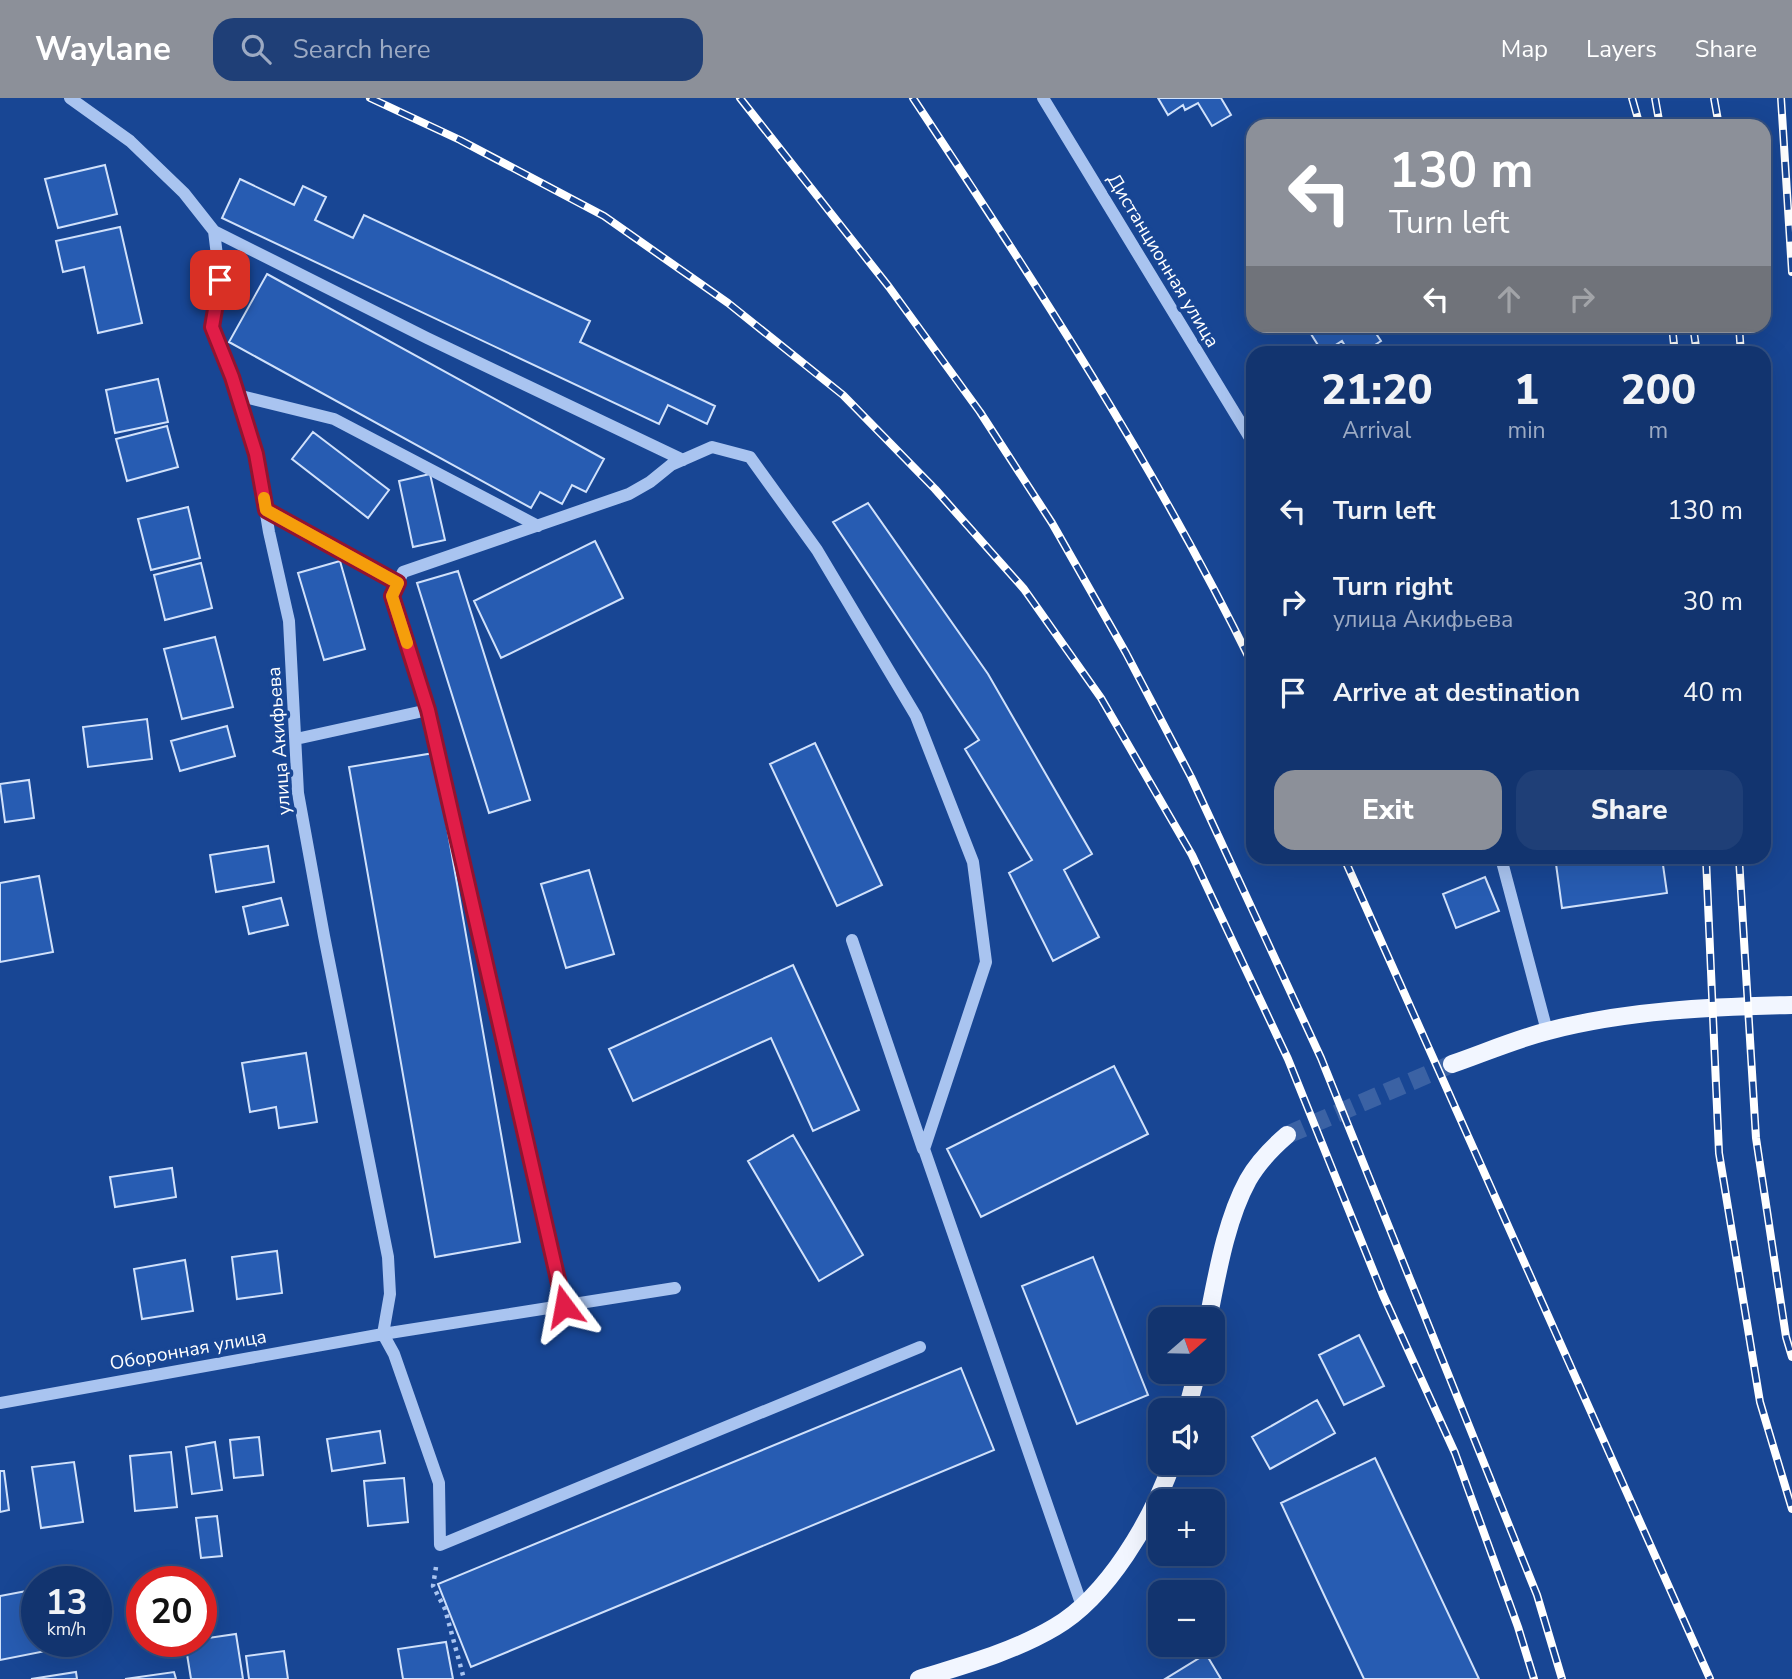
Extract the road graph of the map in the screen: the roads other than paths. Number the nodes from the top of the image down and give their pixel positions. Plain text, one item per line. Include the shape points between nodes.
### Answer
1 (70, 98) edge
2 (1043, 98) edge
3 (214, 232) junction
4 (237, 395) junction
5 (1246, 432) edge
6 (683, 460) junction
7 (266, 510) junction
8 (538, 526) junction
9 (398, 583) junction
10 (428, 710) junction
11 (296, 739) junction
12 (1503, 864) edge
13 (852, 940) dead end
14 (1792, 1005) edge
15 (1547, 1031) junction
16 (1452, 1064) tunnel mouth
17 (1287, 1135) tunnel mouth
18 (924, 1149) junction
19 (675, 1288) dead end
20 (564, 1306) junction
21 (1211, 1307) edge
22 (383, 1334) junction
23 (920, 1347) dead end
24 (0, 1403) edge
25 (1168, 1475) edge
26 (1082, 1606) junction
27 (919, 1679) edge

1 - 3 street via 130,141 184,193
2 - 5 street, Дистанционная улица
3 - 4 street, улица Акифьева via 220,280 212,327
3 - 6 street
4 - 7 street, улица Акифьева via 256,454
4 - 8 street via 334,419
6 - 8 street via 629,494
6 - 18 street via 712,447 750,457 817,550 916,716 973,862 986,962
7 - 9 street
7 - 11 street, улица Акифьева via 289,621
8 - 9 street via 403,572
9 - 10 street via 392,596
10 - 11 street
10 - 20 street
11 - 22 street, улица Акифьева via 298,793 388,1257 390,1294
12 - 15 street
13 - 18 street
14 - 15 main road via 1696,1007
15 - 16 main road
17 - 21 main road via 1255,1169 1238,1202
18 - 26 street
19 - 20 street, Оборонная улица
20 - 22 street, Оборонная улица
22 - 23 street via 403,1377 439,1483 440,1545
22 - 24 street, Оборонная улица
25 - 26 main road via 1142,1533
26 - 27 main road via 1033,1639

